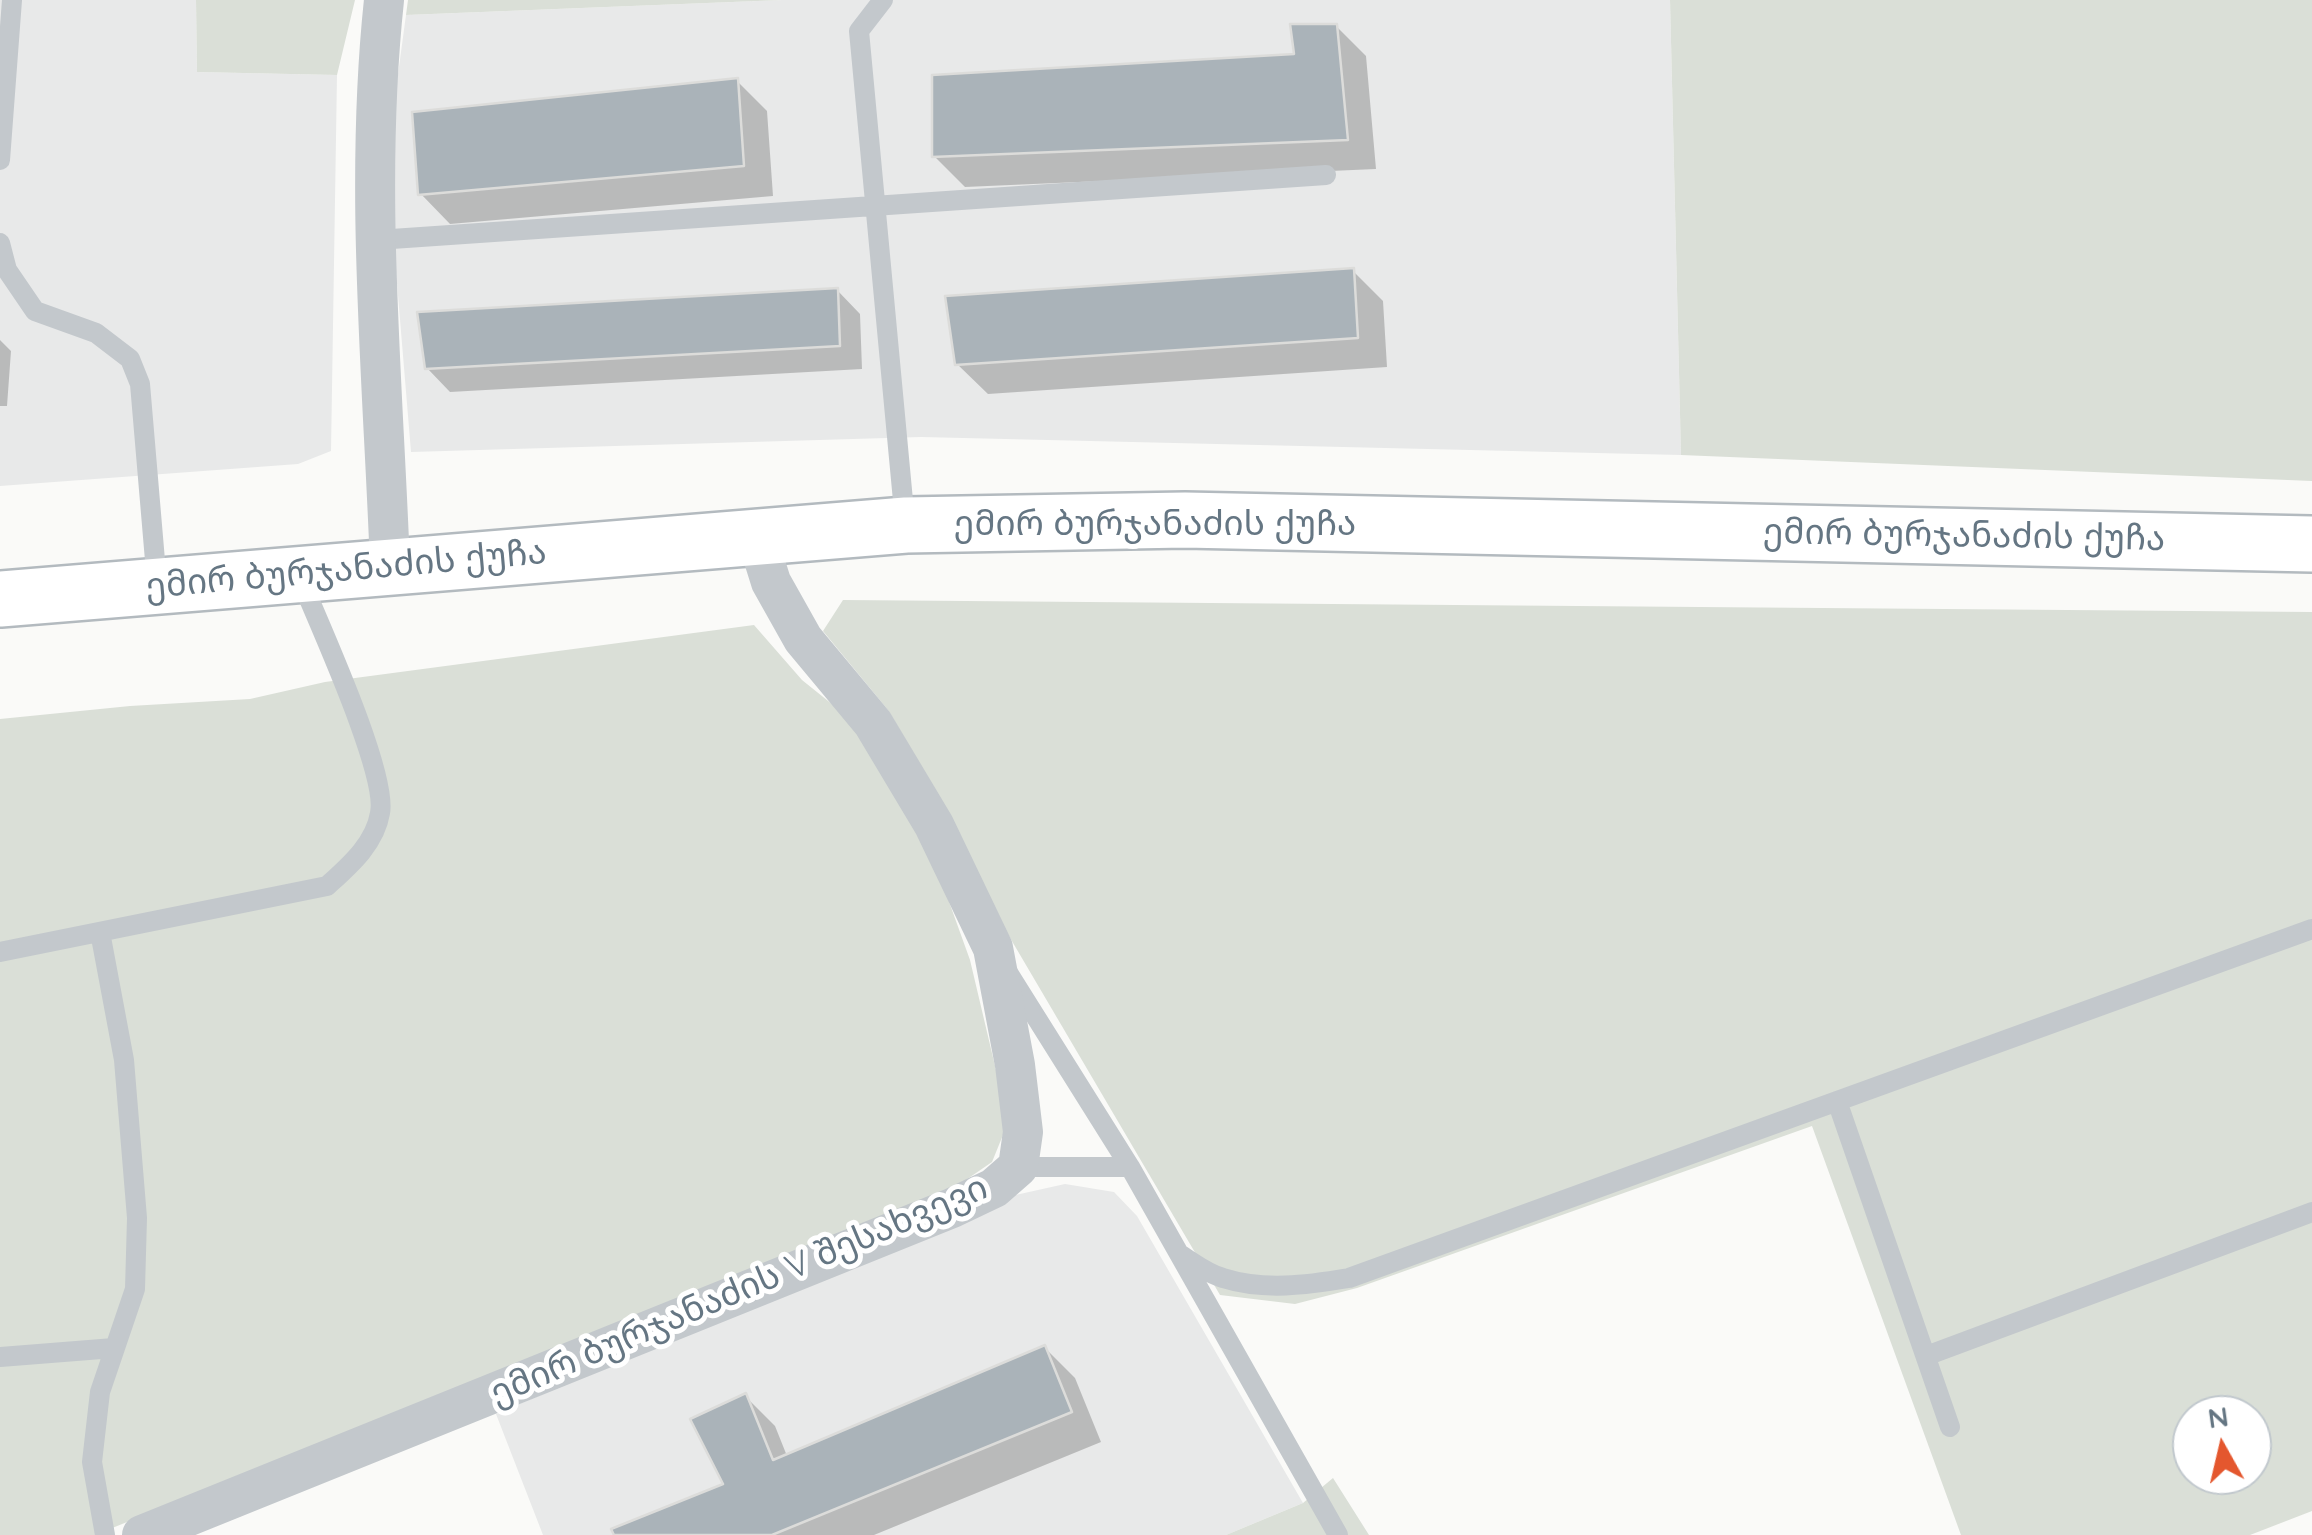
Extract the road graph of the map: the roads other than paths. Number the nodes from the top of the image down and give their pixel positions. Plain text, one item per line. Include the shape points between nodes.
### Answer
1 (12, 0) edge
2 (384, 0) edge
3 (883, 0) edge
4 (0, 160) edge
5 (1326, 175) dead end
6 (878, 206) junction
7 (378, 240) junction
8 (0, 242) edge
9 (906, 525) junction
10 (757, 537) junction
11 (2312, 544) edge
12 (390, 566) junction
13 (298, 573) junction
14 (157, 585) junction
15 (0, 599) edge
16 (2312, 929) edge
17 (100, 932) junction
18 (993, 948) junction
19 (0, 952) edge
20 (1836, 1102) junction
21 (1130, 1167) junction
22 (1018, 1168) junction
23 (2312, 1212) edge
24 (1181, 1255) junction
25 (114, 1348) junction
26 (1926, 1356) junction
27 (0, 1357) edge
28 (1950, 1427) dead end
29 (106, 1535) edge
30 (142, 1535) edge
31 (1338, 1535) edge

1 - 4 lane
2 - 7 street via 376,75
3 - 6 lane via 858,31
5 - 6 lane
6 - 7 lane
6 - 9 lane
7 - 12 street
8 - 14 lane via 8,270 35,311 96,333 130,359 140,384
9 - 10 street, ემირ ბურჯანაძის ქუჩა
9 - 11 street, ემირ ბურჯანაძის ქუჩა via 1185,520
10 - 12 street, ემირ ბურჯანაძის ქუჩა
10 - 18 street, ემირ ბურჯანაძის V შესახვევი via 771,582 803,639 873,723 934,825
12 - 13 street, ემირ ბურჯანაძის ქუჩა
13 - 14 street, ემირ ბურჯანაძის ქუჩა
13 - 17 lane via 374,761 381,812 362,853 327,886
14 - 15 street, ემირ ბურჯანაძის ქუჩა
16 - 20 lane
17 - 19 lane
17 - 25 lane via 124,1060 137,1218 135,1289
18 - 21 lane
18 - 22 street, ემირ ბურჯანაძის V შესახვევი via 1021,1115
20 - 24 lane via 1349,1278 1258,1285 1220,1278
20 - 26 lane
21 - 22 lane
21 - 24 lane
22 - 30 street, ემირ ბურჯანაძის V შესახვევი via 952,1208
23 - 26 lane
24 - 31 lane
25 - 27 lane
25 - 29 lane via 100,1392 92,1462
26 - 28 lane

